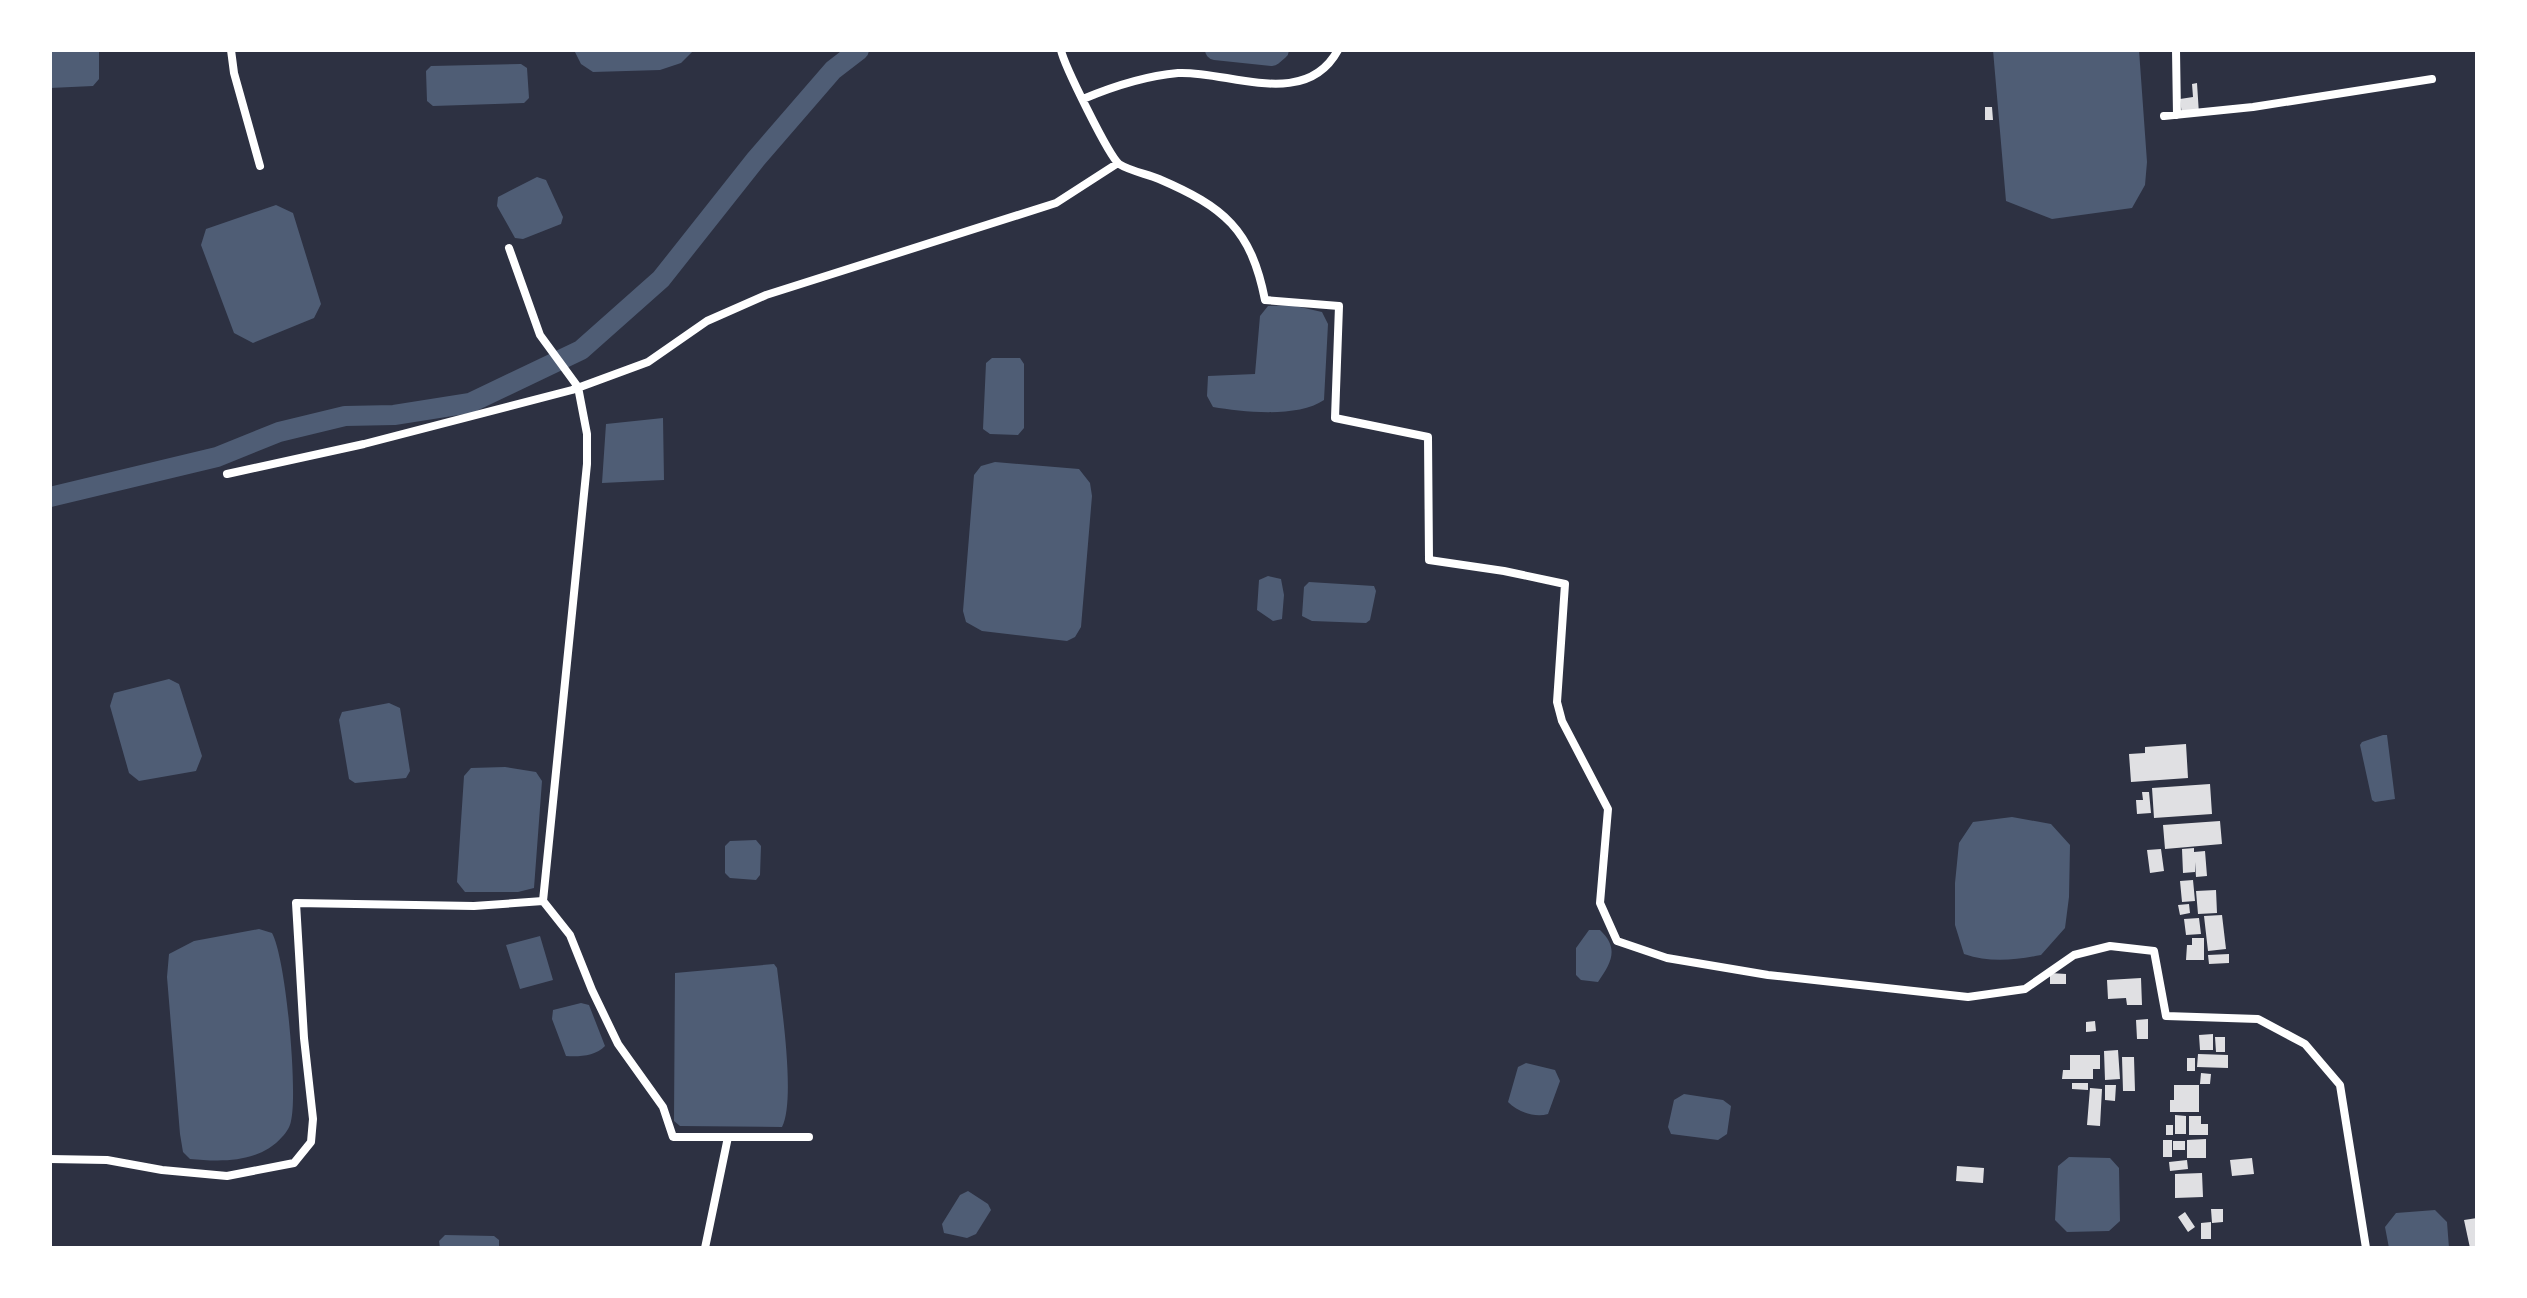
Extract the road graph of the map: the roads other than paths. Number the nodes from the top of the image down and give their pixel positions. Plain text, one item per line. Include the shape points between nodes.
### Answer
1 (231, 50) edge
2 (1061, 50) edge
3 (1338, 50) edge
4 (2176, 50) edge
5 (2432, 79) dead end
6 (1083, 99) junction
7 (2177, 115) junction
8 (2164, 116) dead end
9 (1118, 163) junction
10 (260, 166) dead end
11 (509, 248) dead end
12 (578, 387) junction
13 (227, 474) dead end
14 (543, 901) junction
15 (728, 1137) junction
16 (809, 1137) dead end
17 (50, 1159) edge
18 (705, 1248) edge
19 (2366, 1248) edge

1 - 10 street
2 - 6 street
3 - 6 street via 1320,71 1287,83 1182,73 1120,83
4 - 7 street
5 - 7 street
6 - 9 street
7 - 8 street
9 - 12 street via 1056,203 766,295 707,321 648,362
9 - 19 street via 1205,201 1241,232 1259,268 1265,300 1339,306 1335,418 1428,437 1429,560 1565,584 1557,702 1608,809 1600,903 1617,941 1667,958 1768,975 1968,997 2025,989 2074,955 2110,946 2154,951 2166,1016 2258,1019 2305,1044 2340,1085
11 - 12 street via 540,335
12 - 13 street
12 - 14 street via 587,464
14 - 15 street via 570,935 618,1044 663,1107 673,1137
14 - 17 street via 474,906 296,903 313,1119 311,1142 294,1163 227,1176 107,1160
15 - 16 street
15 - 18 street

